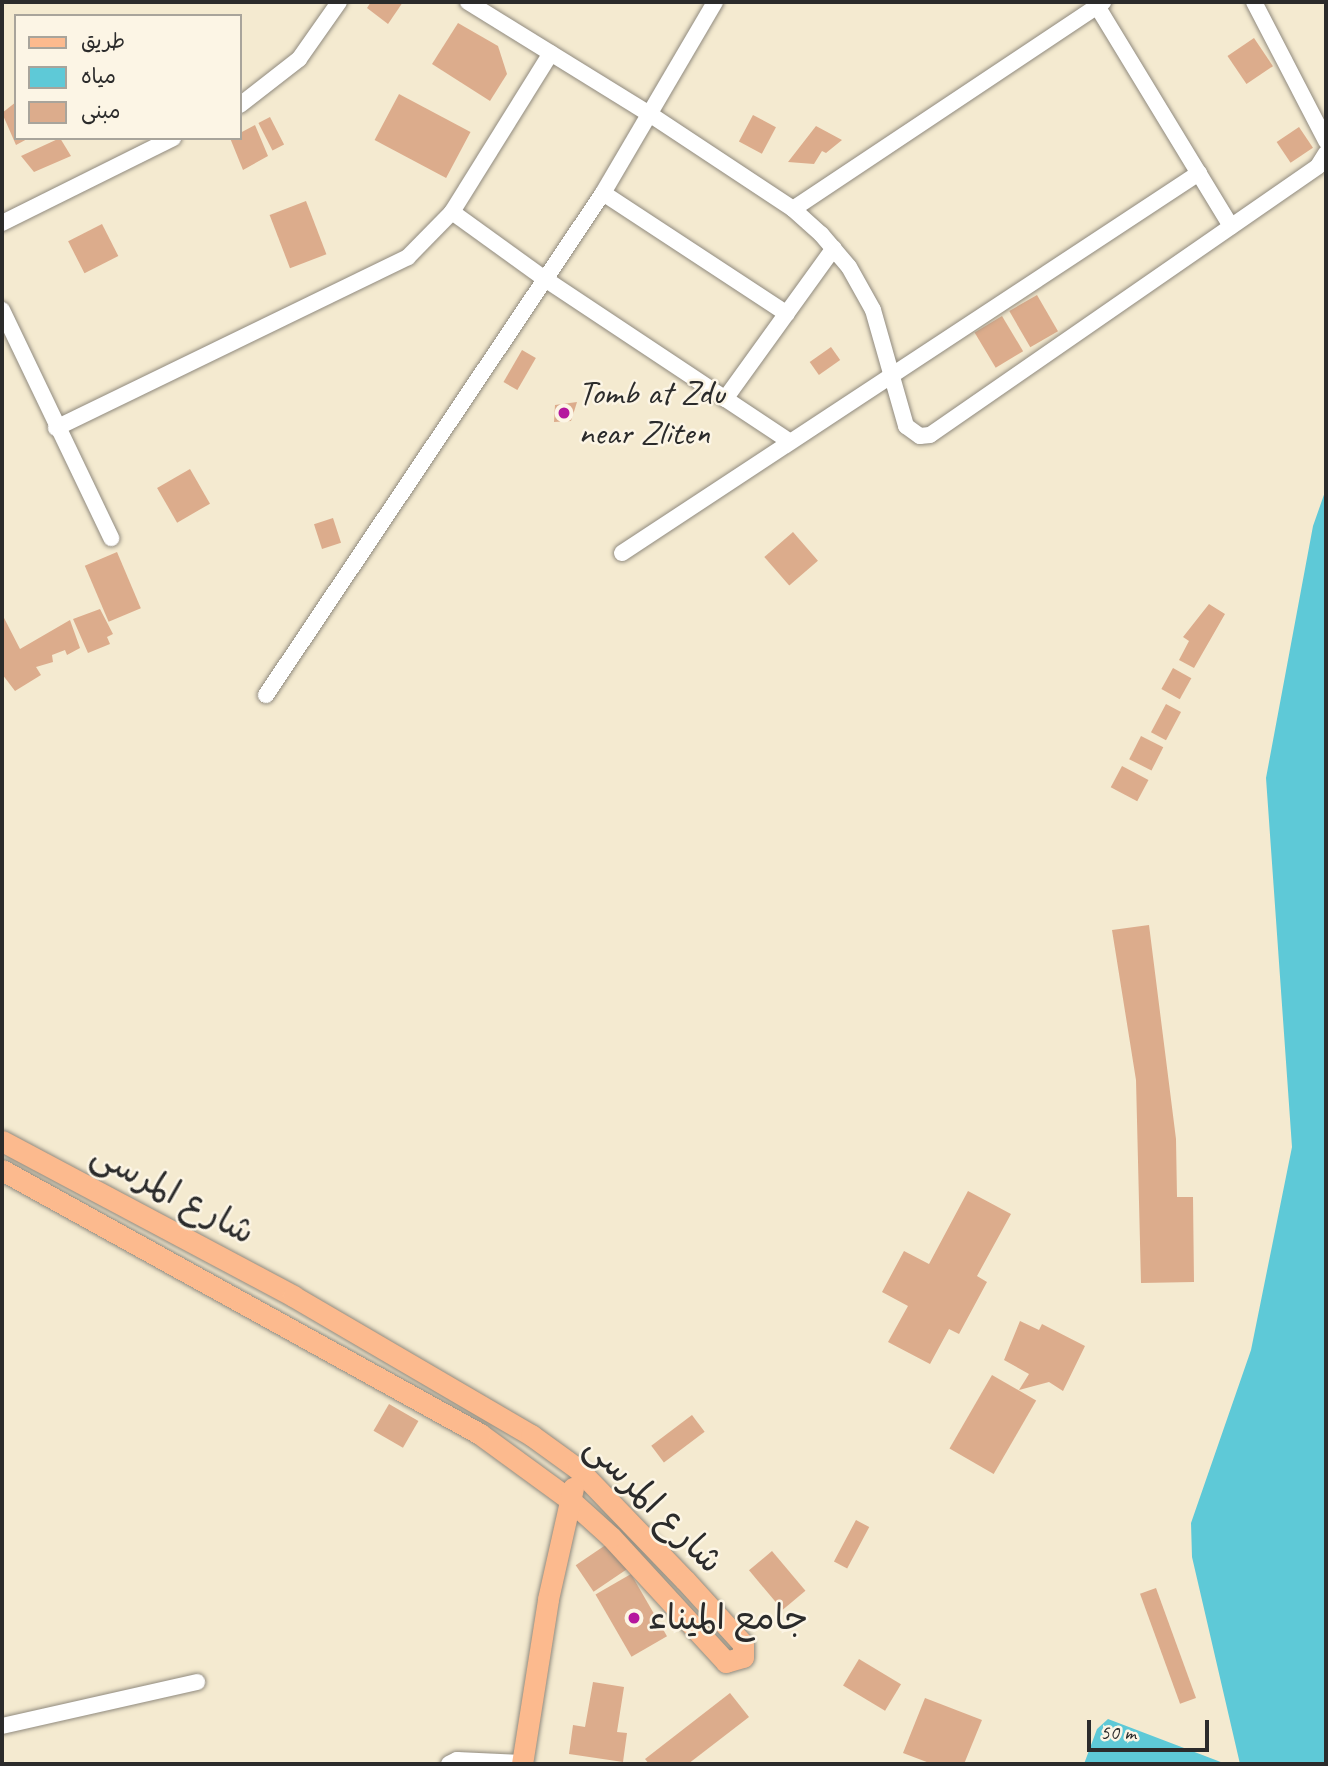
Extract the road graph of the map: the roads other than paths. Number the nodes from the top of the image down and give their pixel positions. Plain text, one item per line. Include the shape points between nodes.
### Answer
1 (339, 2) edge
2 (468, 2) edge
3 (715, 2) edge
4 (1254, 2) edge
5 (1100, 4) edge
6 (551, 53) junction
7 (242, 103) edge
8 (648, 113) junction
9 (169, 140) edge
10 (1326, 141) edge
11 (1326, 153) edge
12 (1199, 173) junction
13 (603, 193) junction
14 (793, 209) junction
15 (452, 212) junction
16 (2, 223) edge
17 (1231, 226) junction
18 (834, 248) junction
19 (545, 279) junction
20 (2, 310) edge
21 (787, 314) junction
22 (894, 373) junction
23 (725, 400) junction
24 (56, 428) junction
25 (790, 442) junction
26 (111, 538) dead end
27 (622, 553) dead end
28 (266, 695) dead end
29 (2, 1141) edge
30 (2, 1170) edge
31 (578, 1469) junction
32 (569, 1499) junction
33 (197, 1682) dead end
34 (2, 1726) edge
35 (449, 1764) edge
36 (522, 1764) edge

1 - 7 street via 299,59
2 - 6 street
3 - 8 street
4 - 10 street
5 - 12 street
5 - 14 street
6 - 8 street
6 - 15 street
8 - 13 street
8 - 14 street
9 - 16 street
11 - 17 street via 1318,166
12 - 17 street
12 - 22 street
13 - 19 street
13 - 21 street
14 - 18 street
15 - 19 street
15 - 24 street via 424,244 391,269
17 - 22 street via 930,435 915,435 906,426
18 - 21 street
18 - 22 street via 873,310
19 - 23 street
19 - 28 street
20 - 24 street
21 - 23 street
22 - 25 street
23 - 25 street
24 - 26 street
25 - 27 street
29 - 31 main road, شارع المرسى via 140,1211 401,1356
30 - 32 main road, شارع المرسى via 454,1418
31 - 32 main road
31 - 32 main road, شارع المرسى via 743,1644 745,1652 739,1661 726,1662 611,1537
32 - 36 main road
33 - 34 street
35 - 36 street via 457,1760

